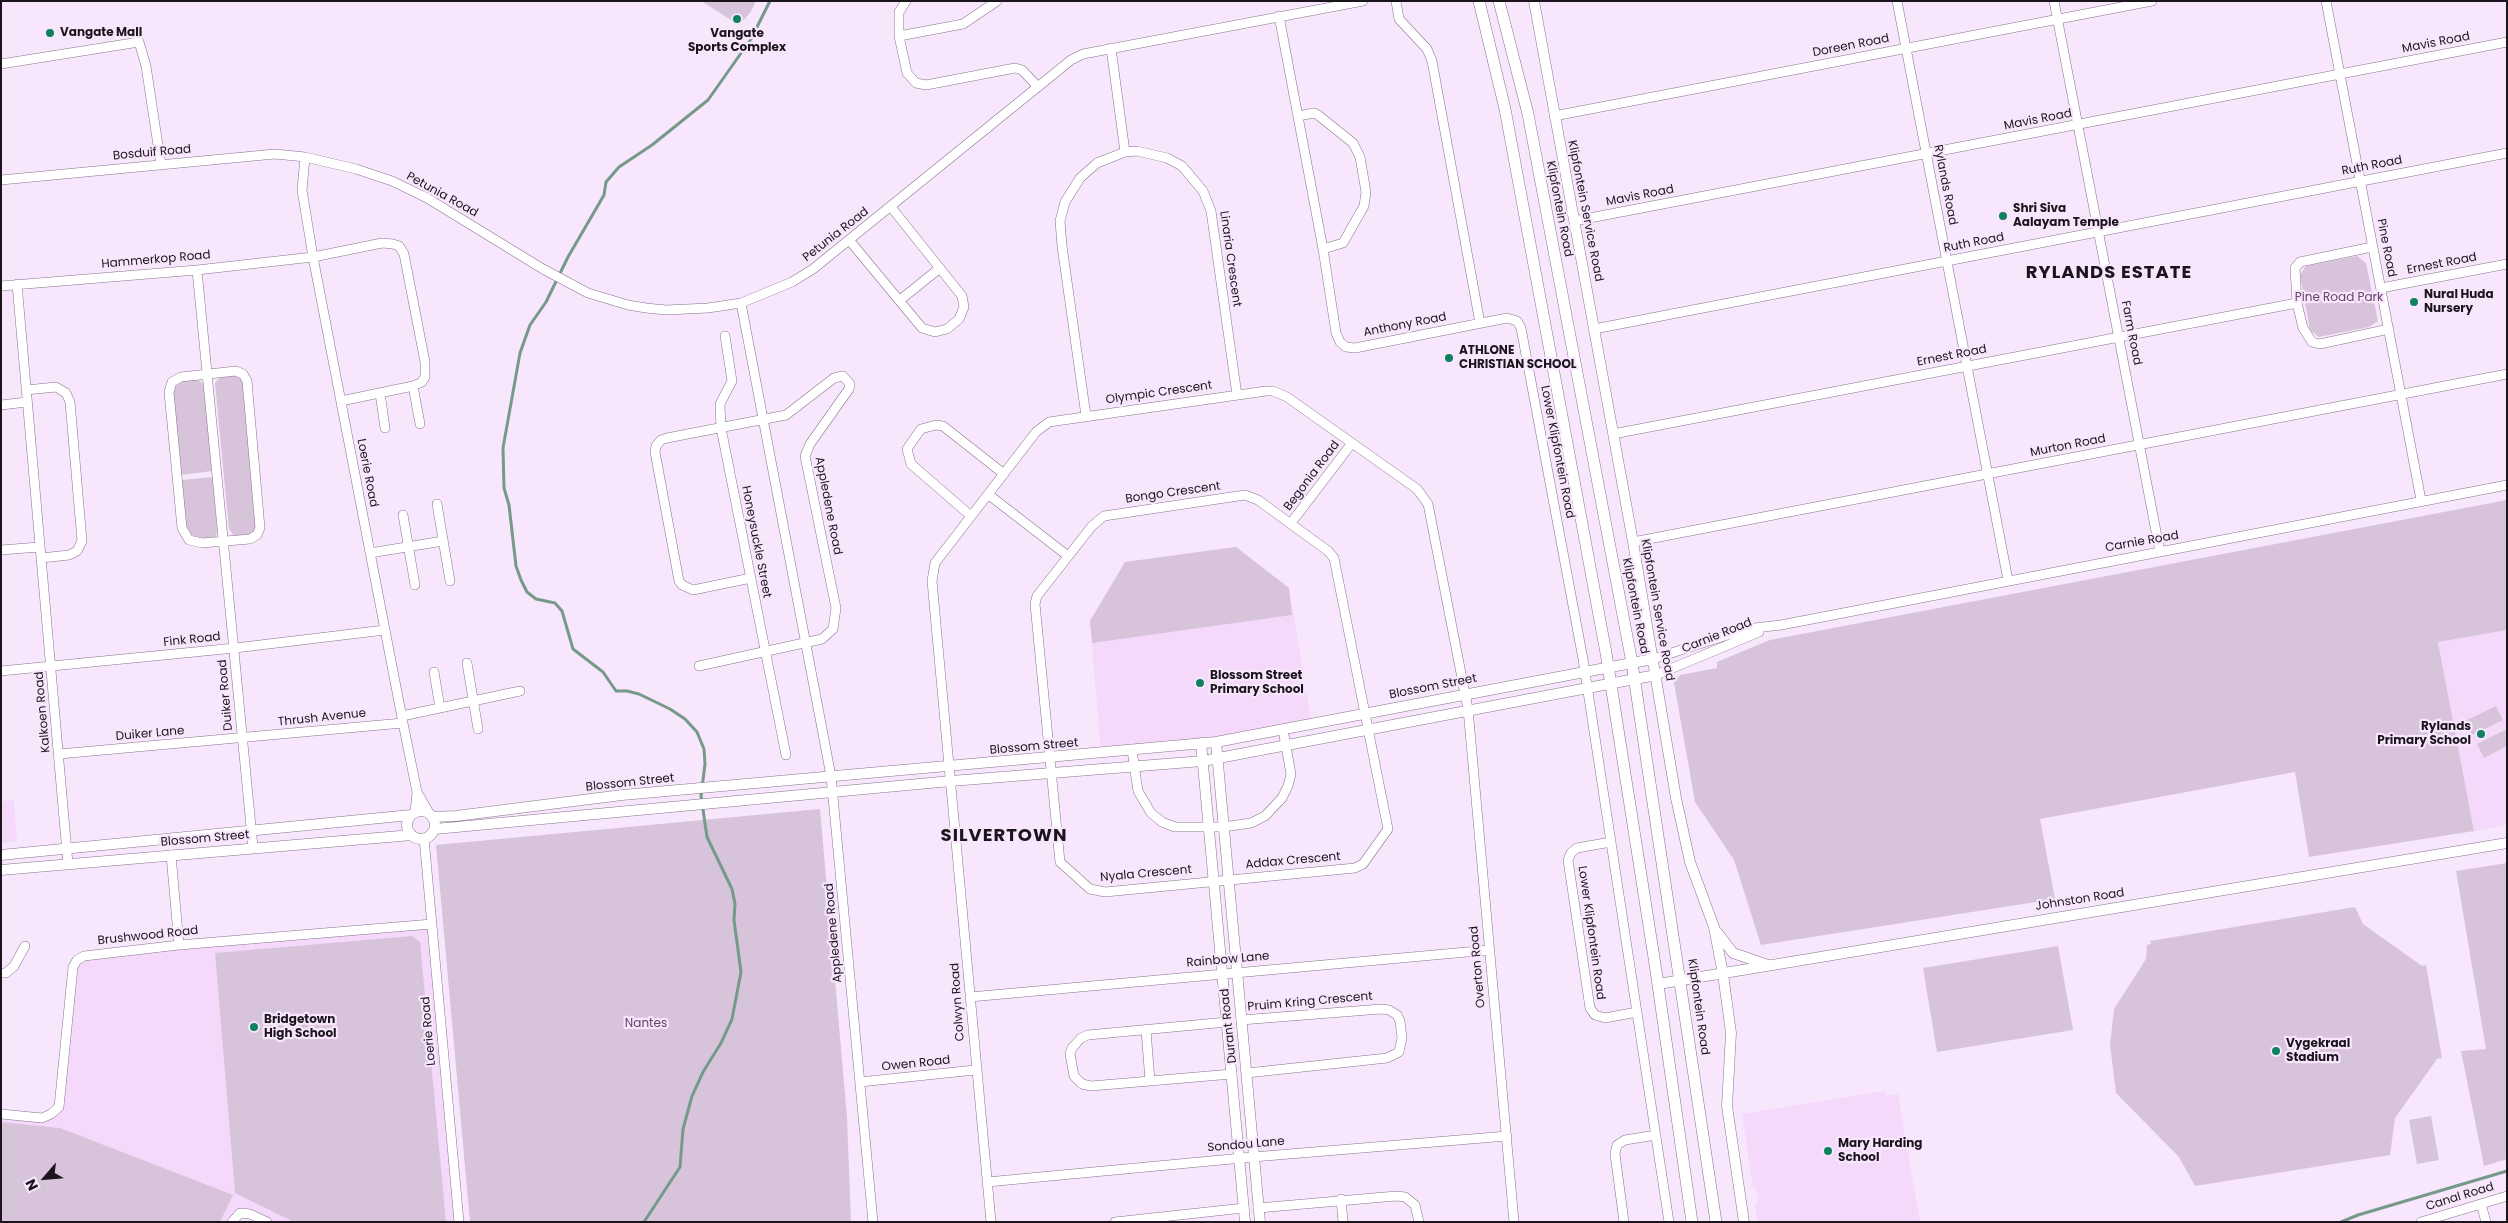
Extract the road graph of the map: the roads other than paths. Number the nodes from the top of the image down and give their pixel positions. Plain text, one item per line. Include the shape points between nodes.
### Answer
1 (906, 1) edge
2 (997, 1) edge
3 (1363, 1) edge
4 (1396, 1) edge
5 (1479, 1) edge
6 (1499, 1) edge
7 (1534, 1) edge
8 (1897, 1) edge
9 (2054, 1) edge
10 (2152, 1) edge
11 (2326, 1) edge
12 (1279, 16) junction
13 (2058, 19) junction
14 (899, 36) junction
15 (2507, 42) edge
16 (1111, 48) junction
17 (1906, 48) junction
18 (1, 64) edge
19 (2340, 74) junction
20 (1038, 87) junction
21 (1298, 116) junction
22 (1554, 116) junction
23 (2077, 125) junction
24 (1125, 152) junction
25 (1926, 153) junction
26 (2507, 153) edge
27 (305, 157) junction
28 (161, 165) junction
29 (1, 180) edge
30 (2360, 181) junction
31 (891, 207) junction
32 (1574, 221) junction
33 (2098, 232) junction
34 (850, 241) junction
35 (2372, 247) junction
36 (1323, 249) junction
37 (313, 257) junction
38 (1947, 260) junction
39 (2507, 264) edge
40 (940, 268) junction
41 (197, 270) junction
42 (18, 284) junction
43 (1, 286) edge
44 (2381, 288) junction
45 (900, 300) junction
46 (741, 303) junction
47 (2297, 303) junction
48 (1480, 323) junction
49 (1594, 329) junction
50 (2389, 329) junction
51 (725, 336) dead end
52 (2120, 337) junction
53 (1967, 366) junction
54 (208, 373) junction
55 (2507, 374) edge
56 (413, 386) junction
57 (26, 390) junction
58 (380, 393) junction
59 (2401, 394) junction
60 (1237, 395) junction
61 (27, 402) junction
62 (341, 402) junction
63 (1, 405) edge
64 (1086, 416) junction
65 (763, 420) junction
66 (420, 424) dead end
67 (385, 428) dead end
68 (721, 428) junction
69 (1613, 434) junction
70 (1352, 443) junction
71 (2139, 445) junction
72 (1004, 474) junction
73 (1988, 474) junction
74 (2507, 485) edge
75 (989, 495) junction
76 (2421, 500) junction
77 (437, 504) dead end
78 (403, 515) dead end
79 (971, 516) junction
80 (1291, 524) junction
81 (443, 541) junction
82 (223, 542) junction
83 (1633, 542) junction
84 (39, 547) junction
85 (409, 547) junction
86 (1, 550) edge
87 (2160, 552) junction
88 (370, 553) junction
89 (1068, 556) junction
90 (41, 558) junction
91 (751, 578) junction
92 (2008, 580) junction
93 (450, 581) dead end
94 (415, 585) dead end
95 (1781, 625) junction
96 (385, 630) junction
97 (805, 644) junction
98 (234, 648) junction
99 (765, 652) junction
100 (1653, 659) junction
101 (467, 663) dead end
102 (1632, 663) junction
103 (51, 666) junction
104 (699, 666) dead end
105 (1608, 667) junction
106 (1, 671) edge
107 (434, 672) dead end
108 (1584, 672) junction
109 (1656, 675) junction
110 (1634, 679) junction
111 (1611, 682) junction
112 (1587, 687) junction
113 (520, 691) dead end
114 (1465, 693) junction
115 (473, 701) junction
116 (440, 708) junction
117 (1468, 709) junction
118 (1366, 713) junction
119 (402, 720) junction
120 (1368, 728) junction
121 (478, 729) dead end
122 (1283, 730) junction
123 (243, 738) junction
124 (1216, 742) junction
125 (1201, 743) junction
126 (1286, 746) junction
127 (1132, 750) junction
128 (59, 754) junction
129 (786, 755) dead end
130 (1050, 758) junction
131 (1218, 758) junction
132 (1203, 761) junction
133 (950, 767) junction
134 (1133, 768) junction
135 (1051, 774) junction
136 (832, 776) junction
137 (951, 781) junction
138 (418, 792) junction
139 (833, 792) junction
140 (622, 795) junction
141 (624, 812) junction
142 (413, 814) junction
143 (431, 815) junction
144 (1223, 827) junction
145 (1209, 828) junction
146 (435, 829) junction
147 (251, 830) junction
148 (412, 835) junction
149 (424, 838) junction
150 (1611, 842) junction
151 (2507, 843) edge
152 (67, 847) junction
153 (253, 847) junction
154 (14, 853) junction
155 (1, 855) edge
156 (172, 855) junction
157 (68, 864) junction
158 (16, 869) junction
159 (1, 870) edge
160 (1229, 880) junction
161 (1215, 881) junction
162 (432, 924) junction
163 (1714, 927) junction
164 (179, 945) junction
165 (25, 946) dead end
166 (1489, 950) junction
167 (1772, 966) junction
168 (1236, 972) junction
169 (1, 973) edge
170 (1223, 973) junction
171 (1723, 974) junction
172 (1680, 981) junction
173 (1658, 984) junction
174 (970, 997) junction
175 (1637, 1012) junction
176 (1241, 1020) junction
177 (1227, 1022) junction
178 (1146, 1030) junction
179 (975, 1070) junction
180 (1247, 1073) junction
181 (1232, 1074) junction
182 (1150, 1081) junction
183 (860, 1082) junction
184 (1, 1114) edge
185 (1656, 1135) junction
186 (1507, 1136) junction
187 (1253, 1157) junction
188 (1240, 1158) junction
189 (987, 1182) junction
190 (2507, 1196) edge
191 (1341, 1200) junction
192 (2481, 1204) junction
193 (1244, 1208) junction
194 (1258, 1208) junction
195 (1164, 1220) edge
196 (2424, 1221) edge
197 (232, 1222) edge
198 (267, 1222) edge
199 (459, 1222) edge
200 (873, 1222) edge
201 (991, 1222) edge
202 (1115, 1222) edge
203 (1245, 1222) edge
204 (1260, 1222) edge
205 (1343, 1222) edge
206 (1419, 1222) edge
207 (1514, 1222) edge
208 (1624, 1222) edge
209 (1669, 1222) edge
210 (1692, 1222) edge
211 (1716, 1222) edge
212 (1744, 1222) edge
213 (2486, 1222) edge

1 - 14 street via 899,12
2 - 14 street via 963,24
3 - 12 street, Petunia Road
4 - 48 street via 1399,19 1427,49 1432,61
5 - 105 main road via 1505,109
6 - 102 main road, Klipfontein Road via 1528,114
7 - 22 street, Klipfontein Service Road
8 - 17 street, Rylands Road
9 - 13 street, Farm Road
10 - 13 street, Doreen Road
11 - 19 street, Pine Road
12 - 16 street, Petunia Road
12 - 21 street, Anthony Road
13 - 17 street, Doreen Road
13 - 23 street, Farm Road
14 - 20 street via 907,73 916,83 926,85 1015,68 1022,70
15 - 19 street, Mavis Road
16 - 20 street, Petunia Road via 1071,60
16 - 24 street
17 - 22 street, Doreen Road
17 - 25 street, Rylands Road
18 - 28 street via 139,42 146,66
19 - 23 street, Mavis Road
19 - 30 street, Pine Road
20 - 31 street, Petunia Road
21 - 36 street, Anthony Road
21 - 36 street via 1318,115 1353,143 1360,157 1366,192 1364,206 1343,243
22 - 32 street, Klipfontein Service Road
23 - 25 street, Mavis Road
23 - 33 street, Farm Road
24 - 60 street, Linaria Crescent via 1137,151 1167,158 1182,166 1203,191 1211,211
24 - 64 street, Linaria Crescent via 1097,163 1080,178 1065,202 1060,221
25 - 32 street, Mavis Road
25 - 38 street, Rylands Road
26 - 30 street, Ruth Road
27 - 28 street, Bosduif Road via 275,154
27 - 37 street, Loerie Road via 302,190
27 - 46 street, Petunia Road via 392,181 442,207 567,284 628,305 656,309 708,308
28 - 29 street, Bosduif Road
30 - 33 street, Ruth Road
30 - 35 street, Pine Road
31 - 34 street, Petunia Road
31 - 40 street
32 - 49 street, Klipfontein Service Road
33 - 38 street, Ruth Road
33 - 52 street, Farm Road
34 - 45 street
34 - 46 street, Petunia Road via 792,282
35 - 44 street, Pine Road
35 - 47 street via 2300,262 2295,268
36 - 48 street, Anthony Road via 1336,333 1346,347 1355,348
37 - 41 street, Hammerkop Road
37 - 56 street, Hammerkop Road via 388,242 399,246 404,254 426,371 422,382
37 - 62 street, Loerie Road
38 - 49 street, Ruth Road
38 - 53 street, Rylands Road
39 - 44 street, Ernest Road
40 - 45 street
40 - 45 street via 962,296 964,306 960,319 947,329 935,332 922,328
41 - 42 street, Hammerkop Road
41 - 54 street, Duiker Road
42 - 43 street, Hammerkop Road
42 - 57 street, Kalkoen Road
44 - 50 street, Pine Road
46 - 65 street, Appledene Road
47 - 50 street via 2312,342 2320,344
47 - 52 street, Ernest Road
48 - 108 street, Lower Klipfontein Road via 1512,318 1521,328
49 - 69 street, Klipfontein Service Road
50 - 59 street, Pine Road
51 - 68 street, Honeysuckle Street via 732,381 720,404
52 - 53 street, Ernest Road
52 - 71 street, Farm Road
53 - 69 street, Ernest Road
53 - 73 street, Rylands Road
54 - 82 street, Duiker Road
54 - 82 street via 181,377 172,382 169,392 182,528 189,540
54 - 82 street via 236,371 243,374 246,381 260,528 250,539
55 - 59 street, Murton Road
56 - 58 street
56 - 66 street
57 - 61 street, Kalkoen Road
57 - 90 street via 56,387 66,393 70,402 82,541 77,552
58 - 62 street
58 - 67 street
59 - 71 street, Murton Road
59 - 76 street, Pine Road
60 - 64 street, Olympic Crescent
60 - 70 street, Olympic Crescent via 1266,391 1279,393
61 - 63 street
61 - 84 street, Kalkoen Road
62 - 88 street, Loerie Road
64 - 72 street, Olympic Crescent via 1042,426
65 - 68 street
65 - 97 street, Appledene Road
65 - 97 street, Appledene Road via 791,413 834,378 843,376 850,384 806,450 836,620 828,635
68 - 91 street, Honeysuckle Street
68 - 91 street via 661,440 654,452 679,581 693,590
69 - 83 street, Klipfontein Service Road
70 - 80 street, Begonia Road
70 - 114 street, Olympic Crescent via 1418,489 1428,504
71 - 73 street, Murton Road
71 - 87 street, Farm Road
72 - 75 street, Olympic Crescent
72 - 79 street via 943,426 922,429 907,449 911,464
73 - 83 street, Murton Road
73 - 92 street, Rylands Road
74 - 76 street, Carnie Road
75 - 79 street, Olympic Crescent
75 - 89 street
76 - 87 street, Carnie Road
77 - 81 street
78 - 85 street
79 - 133 street, Olympic Crescent via 932,571
80 - 89 street, Bongo Crescent via 1258,500 1245,495 1109,514 1098,519
80 - 118 street, Bongo Crescent via 1334,558
81 - 85 street
81 - 93 street
82 - 98 street, Duiker Road
83 - 100 street, Klipfontein Service Road
84 - 86 street
84 - 90 street, Kalkoen Road
85 - 88 street
85 - 94 street
87 - 92 street, Carnie Road
88 - 96 street, Loerie Road
89 - 130 street, Bongo Crescent via 1042,588 1035,604
90 - 103 street, Kalkoen Road
91 - 99 street, Honeysuckle Street
92 - 95 street, Carnie Road
95 - 100 street, Carnie Road via 1746,629
95 - 109 street, Carnie Road via 1730,642
96 - 98 street, Fink Road
96 - 119 street, Loerie Road
97 - 99 street
97 - 136 street, Appledene Road
98 - 103 street, Fink Road
98 - 123 street, Duiker Road
99 - 104 street
99 - 129 street, Honeysuckle Street
100 - 102 street, Carnie Road
100 - 109 street, Klipfontein Service Road
101 - 115 street
102 - 105 street, Blossom Street
102 - 110 main road, Klipfontein Road
103 - 106 street, Fink Road
103 - 128 street, Kalkoen Road
105 - 108 street, Blossom Street
105 - 111 main road
107 - 116 street
108 - 112 street, Lower Klipfontein Road
108 - 114 street, Blossom Street
109 - 110 street, Carnie Road
109 - 163 street, Klipfontein Service Road via 1684,836
110 - 111 street
110 - 172 main road, Klipfontein Road
111 - 112 street
111 - 173 main road
112 - 117 street
112 - 150 street, Lower Klipfontein Road
113 - 115 street, Thrush Avenue
114 - 117 street, Overton Road
114 - 118 street, Blossom Street
115 - 116 street, Thrush Avenue
115 - 121 street
116 - 119 street, Thrush Avenue
117 - 120 street
117 - 166 street, Overton Road
118 - 120 street, Addax Crescent
118 - 122 street, Blossom Street
119 - 123 street, Thrush Avenue
119 - 138 street, Loerie Road
120 - 126 street
120 - 160 street, Addax Crescent via 1388,829 1363,864 1355,868
122 - 124 street, Blossom Street
122 - 126 street
123 - 128 street, Duiker Lane
123 - 147 street, Duiker Road
124 - 125 street, Blossom Street
124 - 131 street, Durant Road
125 - 127 street, Blossom Street
125 - 132 street, Durant Road
126 - 131 street
126 - 144 street via 1291,774 1282,798 1265,816 1251,823
127 - 130 street, Blossom Street
127 - 134 street
128 - 152 street, Kalkoen Road
130 - 133 street, Blossom Street
130 - 135 street, Nyala Crescent
131 - 132 street
131 - 144 street, Durant Road
132 - 134 street
132 - 145 street, Durant Road
133 - 136 street, Blossom Street
133 - 137 street, Colwyn Road
134 - 135 street
134 - 145 street via 1138,791 1151,813 1162,822 1175,827
135 - 137 street
135 - 161 street, Nyala Crescent via 1060,862 1090,889 1105,892
136 - 139 street, Appledene Road
136 - 140 street, Blossom Street
137 - 139 street
137 - 174 street, Colwyn Road
138 - 142 street, Loerie Road
138 - 143 street, Loerie Road
139 - 141 street
139 - 183 street, Appledene Road
140 - 141 street
140 - 143 street, Blossom Street via 456,816
141 - 146 street
142 - 143 street via 421,811
142 - 147 street, Blossom Street
142 - 148 street via 408,824
143 - 146 street
144 - 145 street
144 - 160 street, Durant Road
145 - 161 street, Durant Road
146 - 149 street
147 - 152 street, Blossom Street
147 - 153 street, Duiker Road
148 - 149 street
148 - 153 street, Blossom Street
149 - 162 street, Loerie Road
150 - 175 street, Lower Klipfontein Road
150 - 175 street, Lower Klipfontein Road via 1577,848 1570,853 1568,860 1590,1008 1595,1015 1605,1018
151 - 167 street, Johnston Road
152 - 154 street, Blossom Street
152 - 157 street, Kalkoen Road
153 - 156 street, Blossom Street
154 - 155 street, Blossom Street
154 - 158 street
156 - 157 street, Blossom Street
156 - 164 street
157 - 158 street, Blossom Street
158 - 159 street, Blossom Street
160 - 161 street, Addax Crescent
160 - 168 street, Durant Road
161 - 170 street, Durant Road
162 - 164 street, Brushwood Road
162 - 199 street, Loerie Road
163 - 167 street via 1733,953
163 - 171 street, Klipfontein Service Road
164 - 184 street, Brushwood Road via 96,954 77,960 72,973 59,1107 42,1118
165 - 169 street via 14,966
166 - 168 street, Rainbow Lane
166 - 186 street, Overton Road
167 - 171 street, Johnston Road
168 - 170 street, Rainbow Lane
168 - 176 street, Durant Road
170 - 174 street, Rainbow Lane
170 - 177 street, Durant Road
171 - 172 street, Johnston Road
171 - 212 street, Klipfontein Service Road via 1731,1032 1727,1106
172 - 173 street, Johnston Road
172 - 211 main road, Klipfontein Road
173 - 210 main road
174 - 179 street, Colwyn Road
175 - 185 street, Lower Klipfontein Road
176 - 180 street, Durant Road
176 - 180 street, Pruim Kring Crescent via 1381,1009 1396,1015 1402,1038 1399,1052 1387,1058
177 - 178 street
177 - 181 street, Durant Road
178 - 182 street
178 - 182 street via 1088,1035 1081,1038 1070,1054 1072,1071 1082,1084
179 - 183 street, Owen Road
179 - 189 street, Colwyn Road
180 - 187 street, Durant Road
181 - 182 street
181 - 188 street, Durant Road
183 - 200 street, Appledene Road
185 - 208 street via 1624,1140 1617,1145 1615,1154
185 - 209 street, Lower Klipfontein Road
186 - 187 street, Sondou Lane
186 - 207 street, Overton Road
187 - 188 street, Sondou Lane
187 - 194 street, Durant Road
188 - 189 street, Sondou Lane
188 - 193 street, Durant Road
189 - 201 street, Colwyn Road
190 - 192 street, Canal Road
191 - 194 street
191 - 205 street
191 - 206 street via 1405,1197 1415,1205
192 - 196 street, Canal Road
192 - 213 street
193 - 195 street
193 - 203 street, Durant Road
194 - 204 street, Durant Road
195 - 202 street
197 - 198 street via 240,1213

